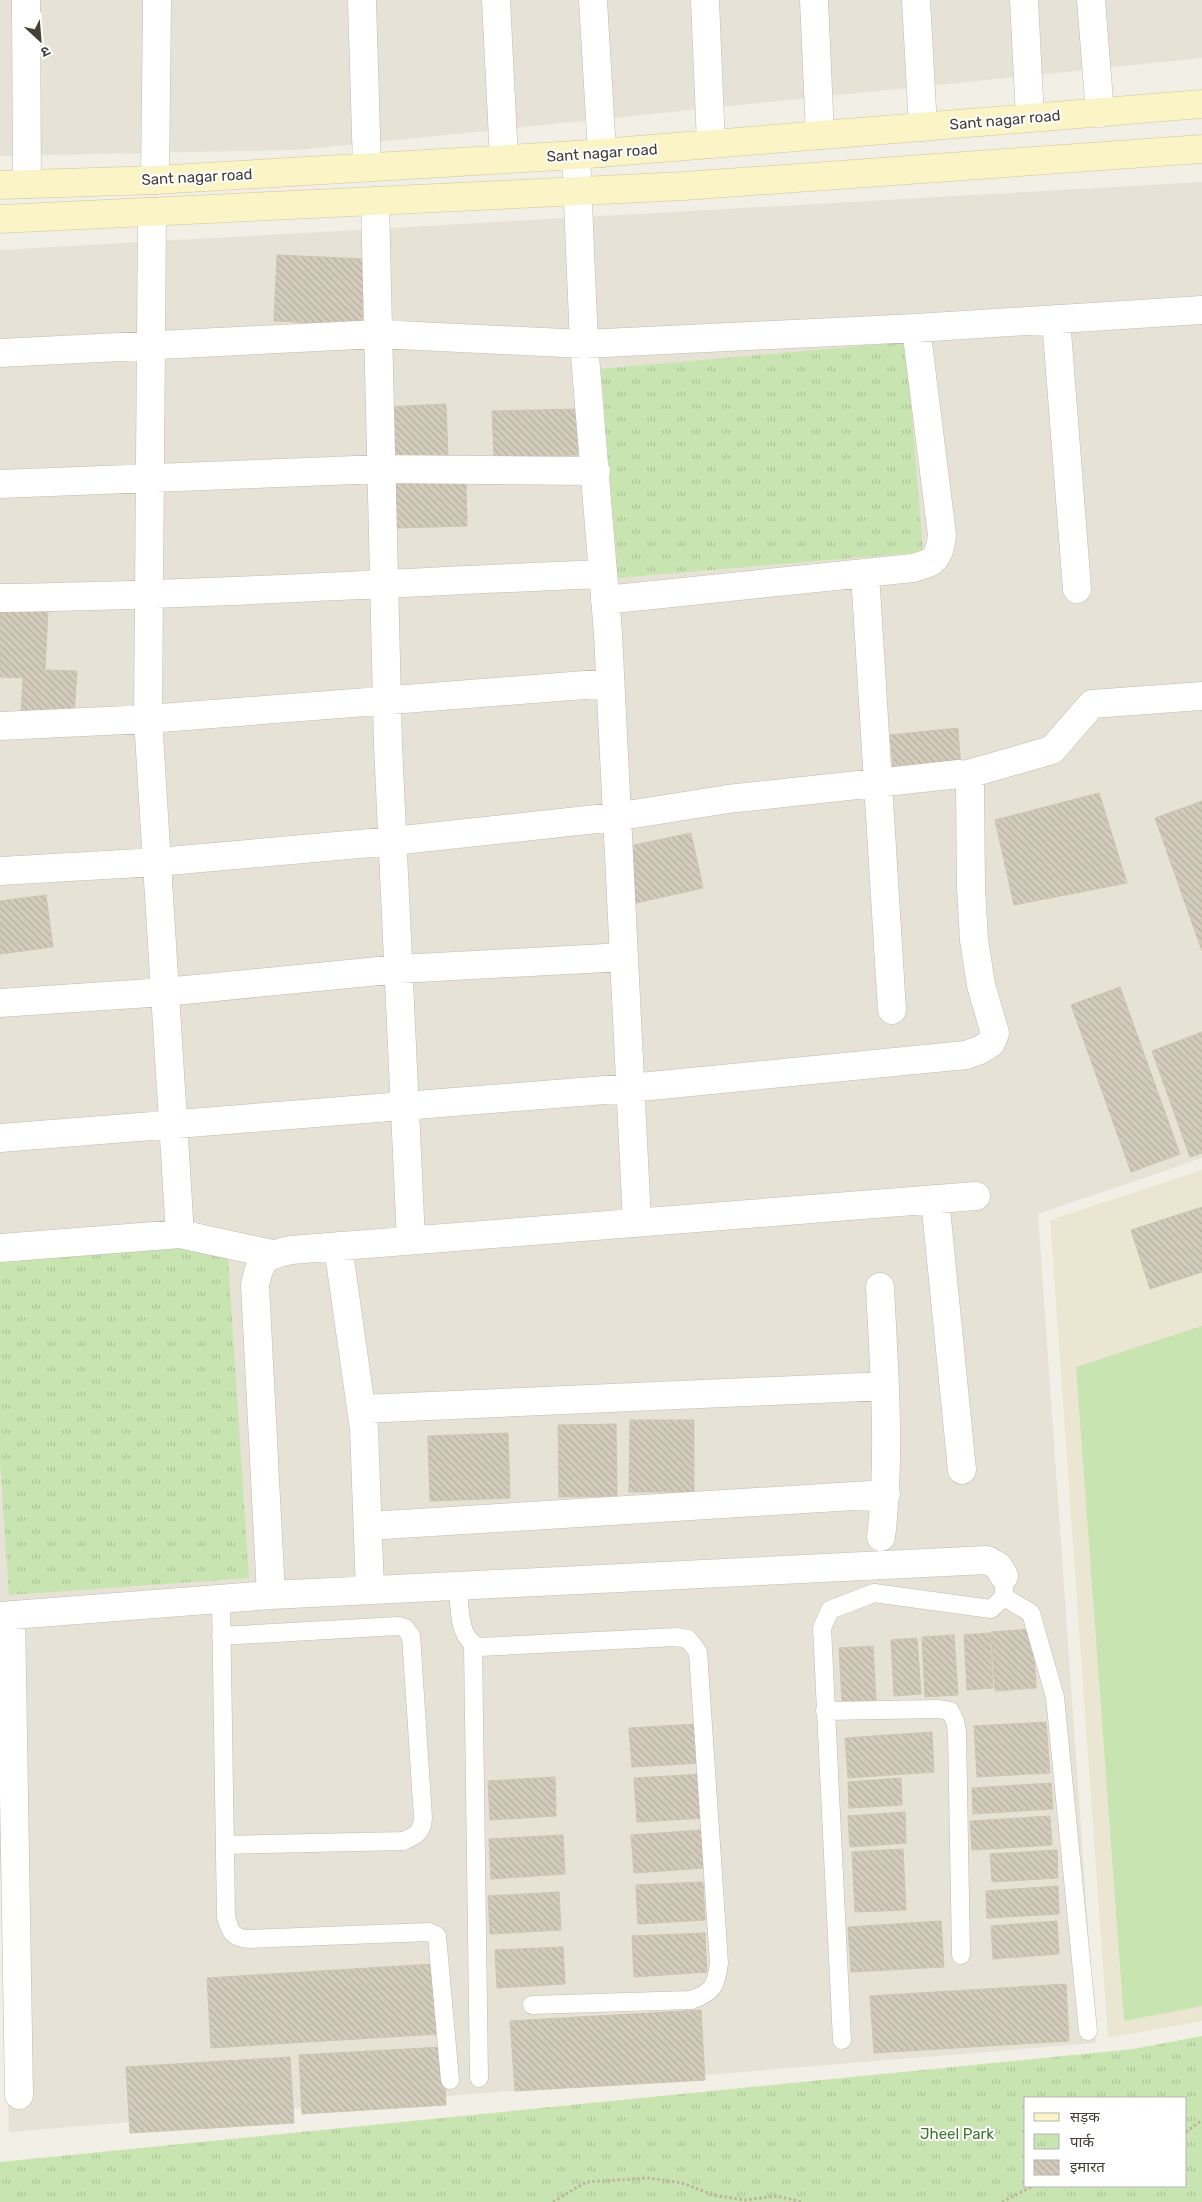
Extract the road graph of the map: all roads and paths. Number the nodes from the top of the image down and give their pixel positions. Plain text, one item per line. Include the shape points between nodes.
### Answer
1 (26, 0) edge
2 (157, 0) edge
3 (362, 0) edge
4 (496, 0) edge
5 (593, 0) edge
6 (705, 0) edge
7 (814, 0) edge
8 (916, 0) edge
9 (1024, 0) edge
10 (1091, 0) edge
11 (1202, 104) edge
12 (1100, 113) junction
13 (1030, 118) junction
14 (923, 127) junction
15 (820, 135) junction
16 (711, 144) junction
17 (1202, 149) edge
18 (589, 154) junction
19 (504, 159) junction
20 (367, 167) junction
21 (154, 180) junction
22 (27, 184) junction
23 (0, 185) edge
24 (576, 191) junction
25 (374, 201) junction
26 (152, 212) junction
27 (0, 219) edge
28 (1202, 310) edge
29 (1056, 319) junction
30 (916, 328) junction
31 (378, 334) junction
32 (584, 344) junction
33 (152, 345) junction
34 (0, 353) edge
35 (381, 469) junction
36 (596, 471) junction
37 (150, 479) junction
38 (0, 484) edge
39 (865, 573) junction
40 (384, 582) junction
41 (604, 587) junction
42 (1078, 589) dead end
43 (149, 596) junction
44 (0, 598) edge
45 (610, 683) junction
46 (1202, 696) edge
47 (387, 700) junction
48 (148, 719) junction
49 (0, 726) edge
50 (965, 775) junction
51 (878, 784) junction
52 (615, 818) junction
53 (393, 841) junction
54 (157, 862) junction
55 (0, 871) edge
56 (624, 956) junction
57 (399, 970) junction
58 (165, 992) junction
59 (0, 1003) edge
60 (892, 1010) dead end
61 (630, 1088) junction
62 (405, 1104) junction
63 (173, 1123) junction
64 (0, 1138) edge
65 (976, 1196) dead end
66 (935, 1199) junction
67 (637, 1222) junction
68 (180, 1234) junction
69 (412, 1240) junction
70 (338, 1246) junction
71 (0, 1248) edge
72 (272, 1254) junction
73 (880, 1288) dead end
74 (884, 1386) junction
75 (362, 1408) junction
76 (962, 1470) dead end
77 (886, 1494) junction
78 (368, 1526) junction
79 (881, 1536) dead end
80 (458, 1586) junction
81 (1004, 1586) junction
82 (370, 1590) junction
83 (271, 1595) junction
84 (221, 1600) junction
85 (6, 1616) edge
86 (221, 1636) junction
87 (473, 1644) junction
88 (825, 1711) junction
89 (225, 1845) junction
90 (961, 1956) dead end
91 (532, 2005) dead end
92 (1088, 2030) dead end
93 (842, 2040) dead end
94 (480, 2078) dead end
95 (450, 2080) dead end
96 (19, 2095) dead end
97 (1202, 2120) edge
98 (1187, 2131) edge
99 (1031, 2187) edge
100 (553, 2202) edge
101 (802, 2202) edge
102 (1002, 2202) edge

1 - 22 street
2 - 21 street
3 - 20 street
4 - 19 street
5 - 18 street
6 - 16 street
7 - 15 street
8 - 14 street
9 - 13 street
10 - 12 street
11 - 12 street, Sant nagar road
12 - 13 street, Sant nagar road
13 - 14 street, Sant nagar road
14 - 15 street, Sant nagar road
15 - 16 street, Sant nagar road
16 - 18 street, Sant nagar road
17 - 24 street
18 - 19 street, Sant nagar road
18 - 24 street
19 - 20 street, Sant nagar road
20 - 21 street, Sant nagar road
21 - 22 street, Sant nagar road
22 - 23 street, Sant nagar road
24 - 25 street
24 - 32 street
25 - 26 street
25 - 31 street
26 - 27 street
26 - 33 street
28 - 29 street
29 - 30 street
29 - 42 street
30 - 32 street
30 - 39 street via 942,535 940,551 932,562 923,565
31 - 32 street
31 - 33 street
31 - 35 street
32 - 36 street
33 - 34 street
33 - 37 street
35 - 36 street
35 - 37 street
35 - 40 street
36 - 41 street
37 - 38 street
37 - 43 street
39 - 41 street
39 - 51 street
40 - 41 street
40 - 43 street
40 - 47 street
41 - 45 street
43 - 44 street
43 - 48 street
45 - 47 street
45 - 52 street
46 - 50 street via 1092,704 1052,750
47 - 48 street
47 - 53 street
48 - 49 street
48 - 54 street
50 - 51 street
50 - 61 street via 970,786 970,886 974,940 981,985 995,1033 991,1043 966,1054
51 - 52 street via 728,799
51 - 60 street
52 - 53 street
52 - 56 street
53 - 54 street
53 - 57 street
54 - 55 street
54 - 58 street
56 - 57 street
56 - 61 street
57 - 58 street
57 - 62 street
58 - 59 street
58 - 63 street
61 - 62 street
61 - 67 street
62 - 63 street
62 - 69 street
63 - 64 street
63 - 68 street
65 - 66 street
66 - 67 street
66 - 76 street
67 - 69 street
68 - 71 street
68 - 72 street
69 - 70 street
70 - 72 street
70 - 75 street
72 - 83 street via 259,1265 255,1286
73 - 74 street
74 - 75 street
74 - 77 street
75 - 78 street
77 - 78 street
77 - 79 street
78 - 82 street
80 - 81 street via 986,1560 998,1566
80 - 82 street
80 - 87 lane via 463,1627
81 - 88 lane via 990,1609 874,1593 830,1610 822,1628
81 - 92 lane via 1031,1613 1054,1697
82 - 83 street
83 - 84 street
84 - 85 street
84 - 86 lane
85 - 96 street
86 - 89 lane
86 - 89 lane via 405,1628 411,1636 423,1818 422,1828 403,1841
87 - 91 lane via 480,1647 676,1637 688,1639 698,1652 719,1963 717,1982 707,1994 691,2000
87 - 94 lane
88 - 90 lane via 939,1709 950,1711 956,1721
88 - 93 lane
89 - 95 lane via 226,1917 229,1932 238,1938 429,1932 438,1936
97 - 98 path
99 - 102 path
100 - 101 path via 586,2182 649,2178 682,2183 713,2195 745,2200 777,2196

